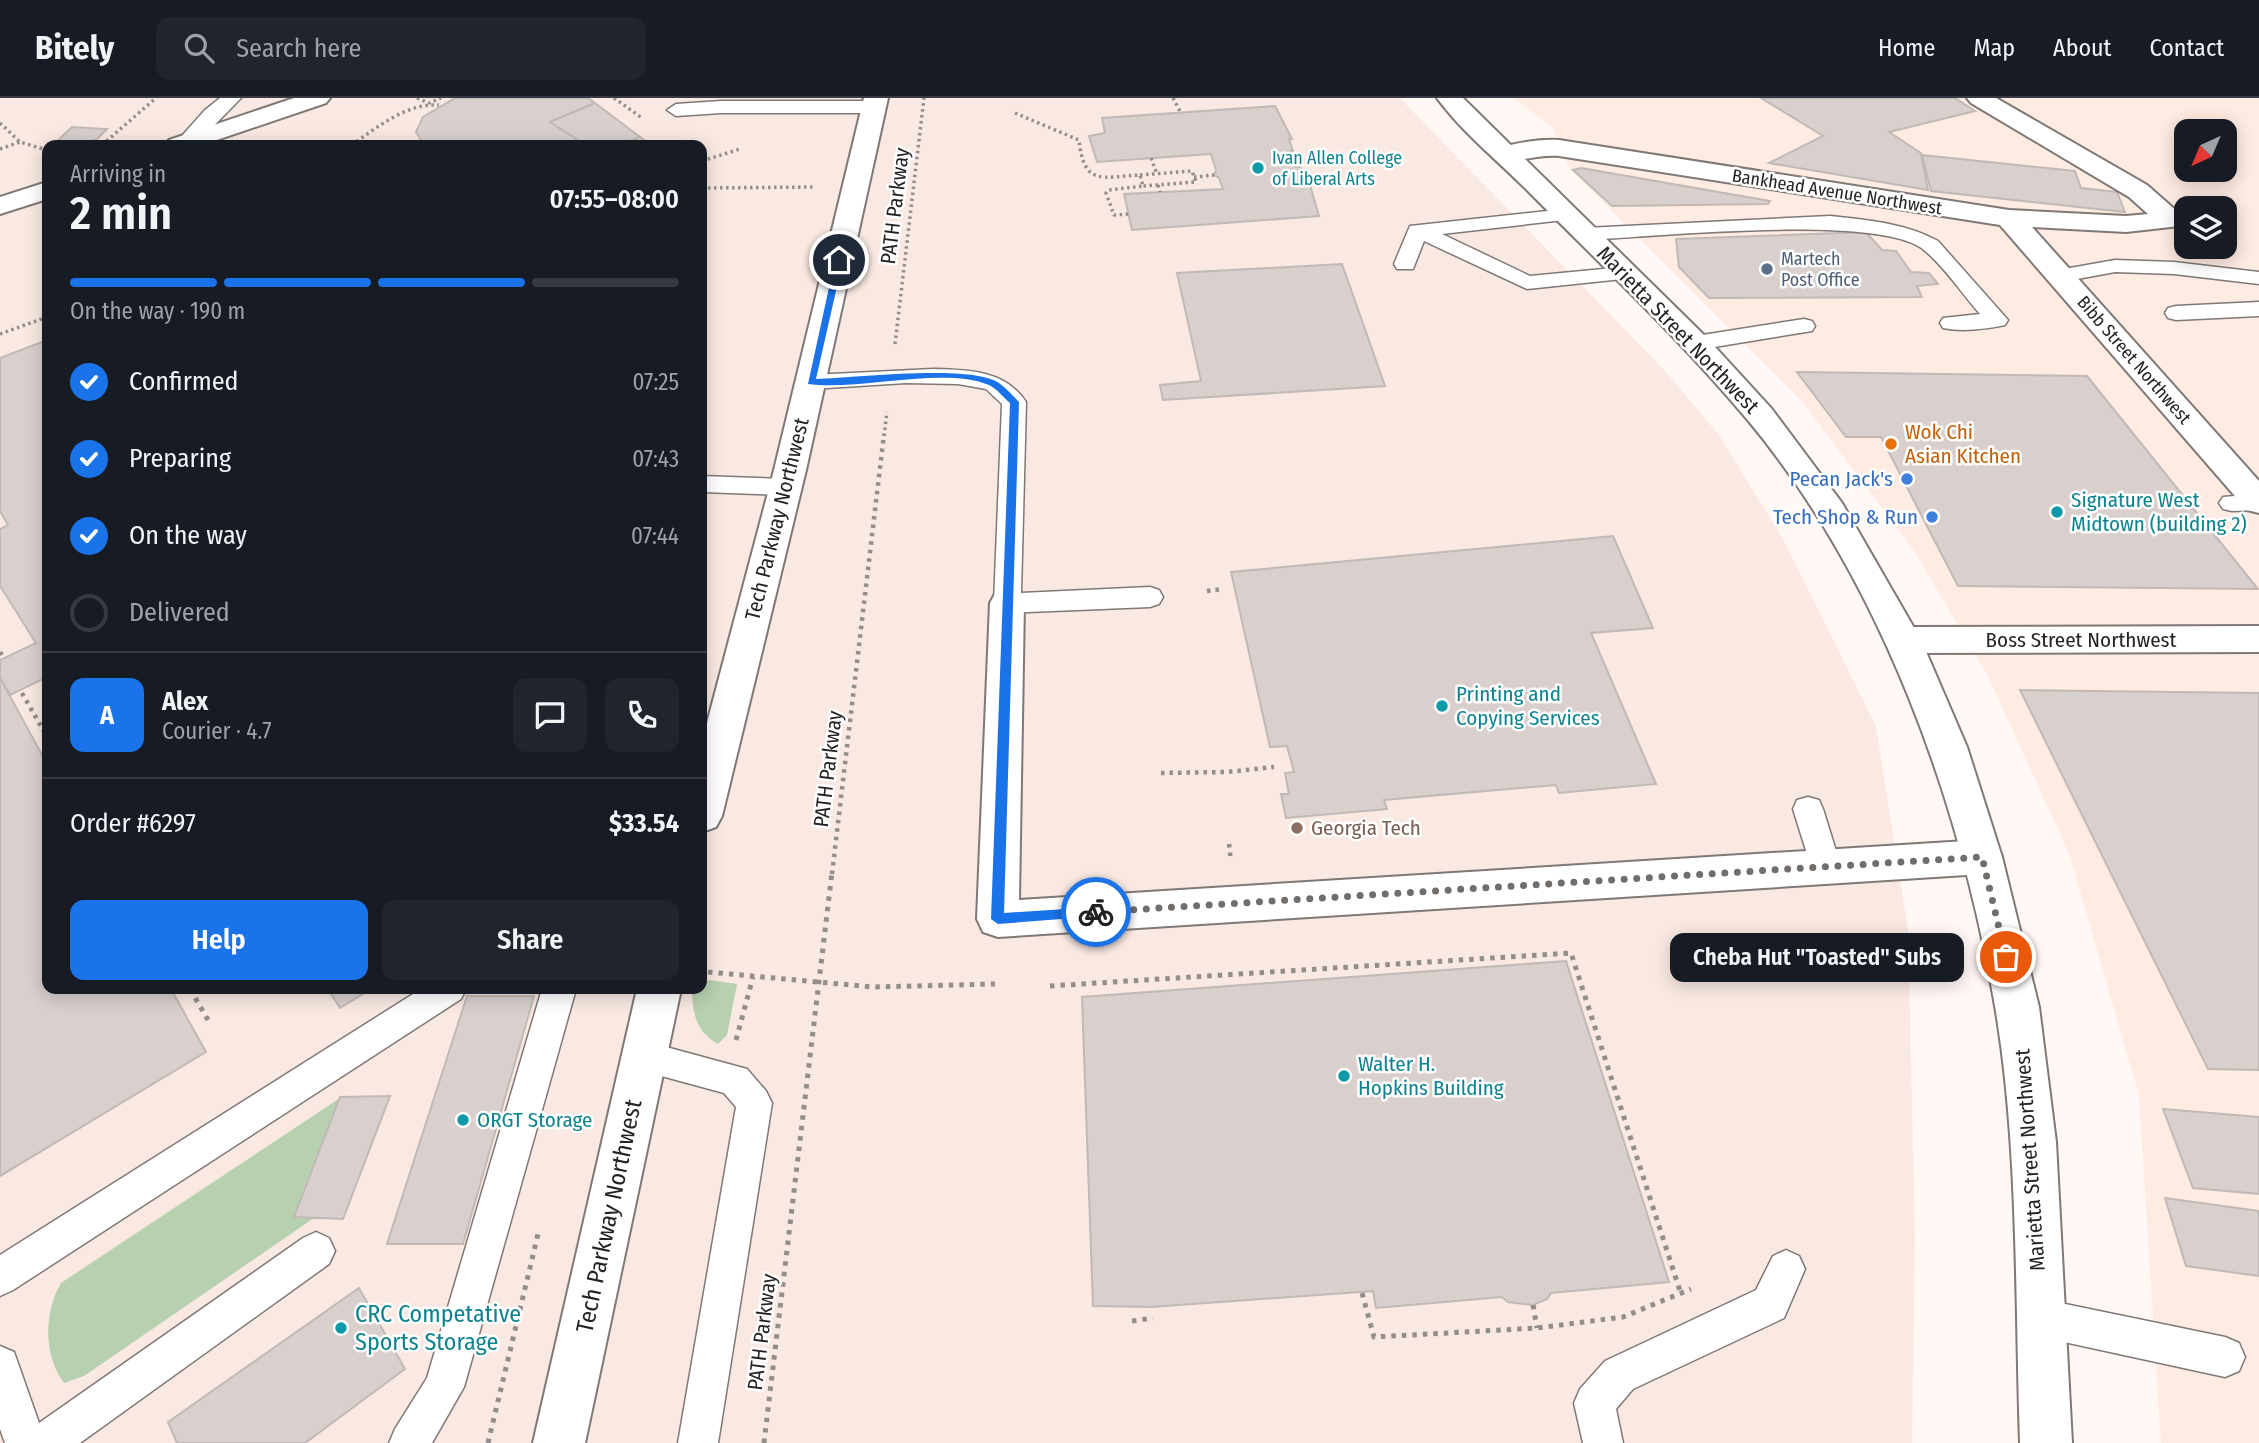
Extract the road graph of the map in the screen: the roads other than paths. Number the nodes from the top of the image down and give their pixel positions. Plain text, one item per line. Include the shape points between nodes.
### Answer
1 (232, 98) edge
2 (317, 98) edge
3 (1449, 98) edge
4 (1979, 98) edge
5 (875, 102) edge
6 (676, 110) dead end
7 (187, 140) edge
8 (195, 140) edge
9 (1504, 154) junction
10 (42, 192) edge
11 (0, 206) edge
12 (2009, 218) junction
13 (1576, 225) junction
14 (1417, 230) junction
15 (1405, 264) dead end
16 (1624, 273) junction
17 (2061, 276) junction
18 (2259, 278) edge
19 (2259, 309) edge
20 (2176, 313) dead end
21 (1951, 323) dead end
22 (1804, 326) dead end
23 (1696, 343) junction
24 (811, 382) junction
25 (707, 484) edge
26 (786, 486) junction
27 (2250, 502) edge
28 (1150, 597) dead end
29 (1007, 603) junction
30 (2259, 639) edge
31 (1903, 640) junction
32 (707, 796) edge
33 (1808, 809) dead end
34 (1982, 857) junction
35 (1825, 867) junction
36 (441, 994) edge
37 (558, 994) edge
38 (658, 994) edge
39 (644, 1057) junction
40 (316, 1251) dead end
41 (1786, 1269) dead end
42 (0, 1277) edge
43 (2041, 1318) junction
44 (2225, 1357) dead end
45 (0, 1366) edge
46 (25, 1443) edge
47 (45, 1443) edge
48 (409, 1443) edge
49 (559, 1443) edge
50 (698, 1443) edge
51 (1603, 1443) edge
52 (2046, 1443) edge

1 - 7 lane
2 - 8 street
3 - 9 street, Marietta Street Northwest
4 - 12 street, Bankhead Avenue Northwest via 2138,191 2171,220 2126,224
5 - 6 lane
5 - 24 street, Tech Parkway Northwest
9 - 12 street, Bankhead Avenue Northwest via 1559,148
9 - 13 street, Marietta Street Northwest
10 - 11 street
12 - 17 street, Bibb Street Northwest
13 - 14 lane
13 - 16 street, Marietta Street Northwest
13 - 21 lane via 1830,222 1916,237 1931,245 1997,320
14 - 15 lane
14 - 16 lane via 1527,283
16 - 23 street, Marietta Street Northwest
17 - 18 lane via 2115,266
17 - 27 street, Bibb Street Northwest
19 - 20 lane
22 - 23 lane
23 - 31 street, Marietta Street Northwest via 1760,415 1830,511
24 - 26 street, Tech Parkway Northwest
24 - 29 lane via 976,378 995,384 1014,402
25 - 26 lane
26 - 32 street, Tech Parkway Northwest
28 - 29 lane
29 - 35 street via 998,919
30 - 31 street, Boss Street Northwest
31 - 34 street, Marietta Street Northwest via 1948,747
33 - 35 lane
34 - 35 street
34 - 43 street, Marietta Street Northwest via 2017,1007 2034,1142
36 - 42 lane
37 - 48 lane via 444,1387
38 - 39 street, Tech Parkway Northwest
39 - 49 street, Tech Parkway Northwest
39 - 50 lane via 735,1080 754,1103
40 - 47 lane
41 - 51 lane via 1770,1304 1619,1375 1594,1403
43 - 44 lane
43 - 52 street, Marietta Street Northwest
45 - 46 lane

